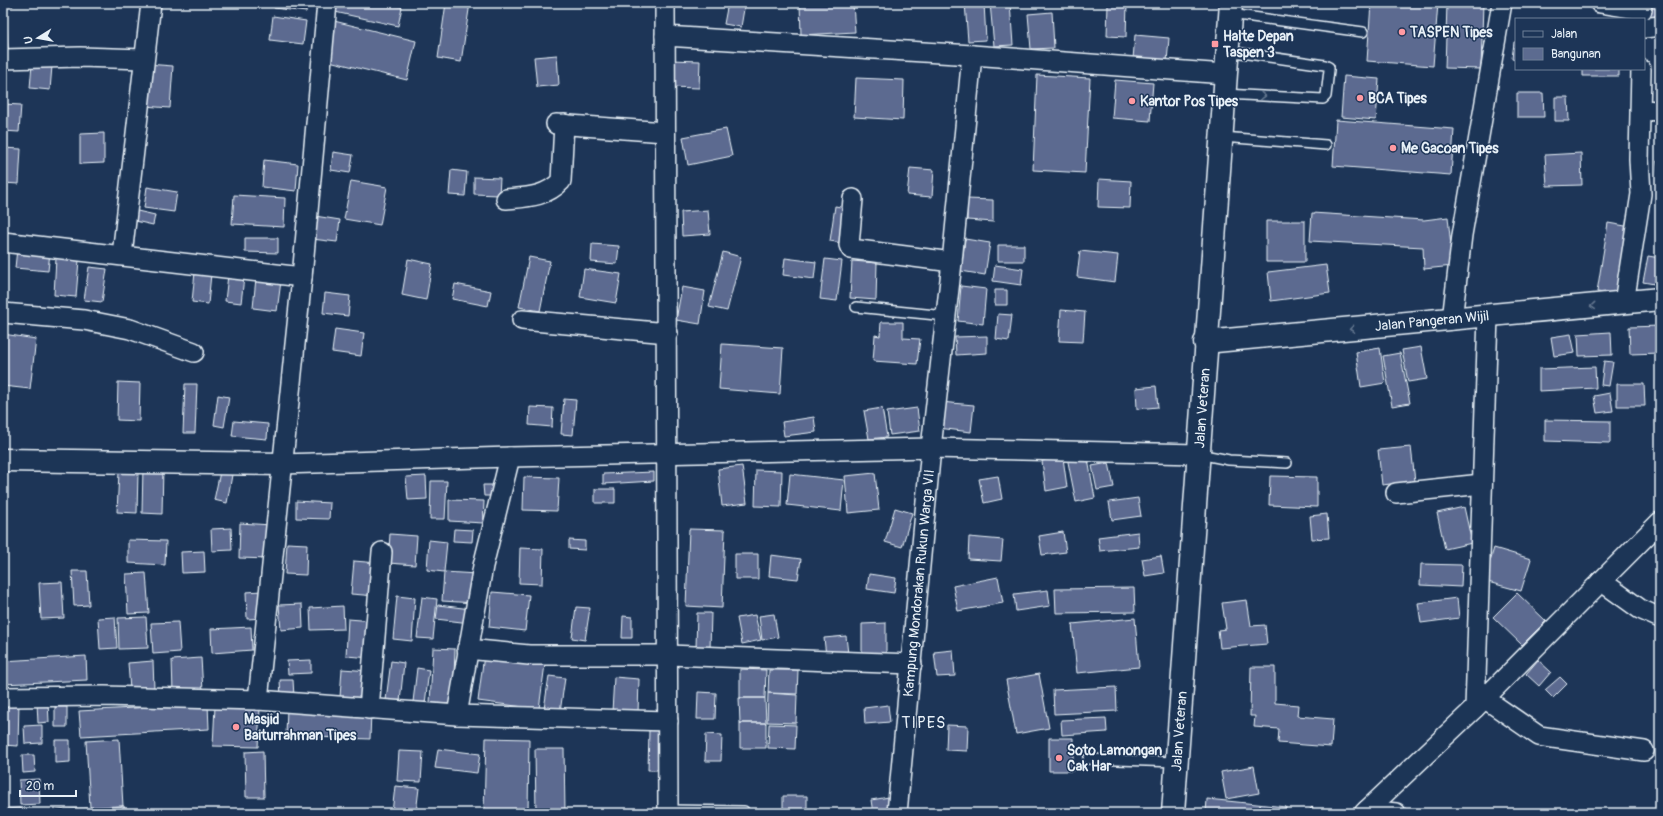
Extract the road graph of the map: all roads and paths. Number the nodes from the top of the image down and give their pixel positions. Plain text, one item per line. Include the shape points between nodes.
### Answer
1 (151, 3) edge
2 (327, 3) edge
3 (665, 3) edge
4 (1502, 3) edge
5 (1600, 3) edge
6 (1230, 9) edge
7 (1643, 15) edge
8 (1660, 26) edge
9 (1363, 32) dead end
10 (666, 36) junction
11 (1227, 51) junction
12 (972, 55) junction
13 (3, 59) edge
14 (144, 59) junction
15 (1641, 70) edge
16 (1224, 84) junction
17 (1640, 110) junction
18 (1660, 111) edge
19 (665, 132) junction
20 (1220, 137) junction
21 (1326, 145) dead end
22 (506, 198) dead end
23 (853, 199) dead end
24 (3, 242) edge
25 (122, 255) junction
26 (952, 262) junction
27 (302, 277) junction
28 (1660, 300) edge
29 (1624, 303) junction
30 (856, 307) dead end
31 (3, 313) edge
32 (946, 316) junction
33 (1488, 316) junction
34 (522, 320) dead end
35 (1452, 320) junction
36 (668, 333) junction
37 (1205, 342) junction
38 (194, 352) dead end
39 (931, 448) junction
40 (667, 454) junction
41 (1198, 454) junction
42 (510, 457) junction
43 (3, 460) edge
44 (1288, 463) dead end
45 (282, 464) junction
46 (1482, 484) junction
47 (1396, 493) dead end
48 (1660, 522) edge
49 (382, 552) dead end
50 (1601, 581) junction
51 (1660, 618) edge
52 (467, 649) junction
53 (668, 655) junction
54 (912, 664) junction
55 (3, 697) edge
56 (258, 700) junction
57 (1479, 703) junction
58 (369, 708) junction
59 (457, 715) junction
60 (668, 721) junction
61 (1644, 751) dead end
62 (1088, 759) dead end
63 (1176, 762) junction
64 (744, 811) dead end
65 (668, 812) edge
66 (1366, 812) edge
67 (897, 813) edge
68 (1173, 813) edge
69 (1396, 813) edge

1 - 14 street
2 - 27 street
3 - 10 street
4 - 35 street via 1462,235
5 - 7 street
6 - 9 lane
6 - 11 main road, Jalan Veteran
7 - 8 street
10 - 12 street
10 - 19 street
11 - 16 main road, Jalan Veteran
16 -> 11 lane via 1323,99 1326,96 1329,70 1325,65
12 - 16 street
12 - 26 street, Kampung Mondorakan Rukun Warga VII
13 - 14 street
14 - 25 street
15 - 17 street
16 - 20 main road, Jalan Veteran
17 - 18 street
17 - 29 street via 1641,194
19 - 22 street via 560,124 561,181 554,189 543,194
19 - 36 street
20 - 21 lane
20 - 37 main road, Jalan Veteran
23 - 26 street via 850,245 852,249
24 - 25 street
25 - 27 street
26 - 32 street, Kampung Mondorakan Rukun Warga VII
27 - 45 street
28 - 29 main road, Jalan Pangeran Wijil
29 -> 33 main road, Jalan Pangeran Wijil
30 - 32 lane
31 - 38 street via 84,320 130,329
32 - 39 street, Kampung Mondorakan Rukun Warga VII
33 - 35 main road, Jalan Pangeran Wijil
33 - 46 street
34 - 36 street
35 -> 37 main road, Jalan Pangeran Wijil
36 - 40 street
37 - 41 main road, Jalan Veteran
39 - 40 street
39 - 41 street
39 - 54 street, Kampung Mondorakan Rukun Warga VII
40 - 42 street
40 - 53 street
41 - 44 lane via 1229,460
41 - 63 main road, Jalan Veteran via 1183,694
42 - 45 street
42 - 52 street via 483,566
43 - 45 main road
45 - 56 street
46 - 47 street
46 - 57 street
48 - 50 street
49 - 58 street
50 - 51 street via 1640,609
50 - 57 street
52 - 53 street via 529,655
52 - 59 street
53 - 54 street
53 - 60 street
54 - 67 street, Kampung Mondorakan Rukun Warga VII
55 - 56 street via 104,696
56 - 58 street
57 - 61 street via 1539,736
57 - 66 street
58 - 59 street
59 - 60 street
60 - 65 street
62 - 63 lane
63 - 68 main road, Jalan Veteran
64 - 65 lane
66 - 69 street

